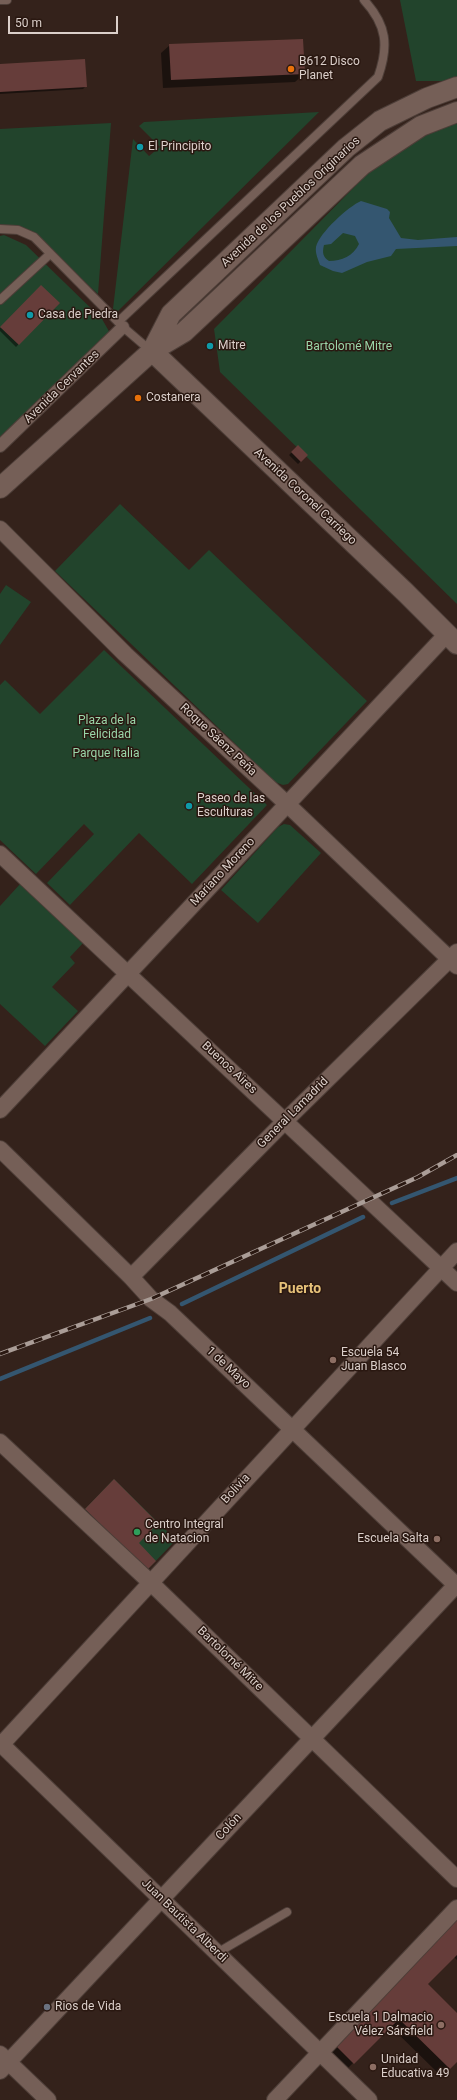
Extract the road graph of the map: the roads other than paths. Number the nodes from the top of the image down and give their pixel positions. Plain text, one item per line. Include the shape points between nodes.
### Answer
1 (0, 0) edge
2 (8, 0) edge
3 (364, 0) edge
4 (457, 87) edge
5 (457, 112) edge
6 (0, 229) edge
7 (50, 254) junction
8 (0, 300) edge
9 (121, 325) junction
10 (152, 351) junction
11 (0, 446) edge
12 (0, 488) edge
13 (0, 529) edge
14 (452, 639) edge
15 (287, 804) junction
16 (0, 854) edge
17 (455, 959) edge
18 (128, 974) junction
19 (0, 1110) edge
20 (286, 1120) junction
21 (0, 1149) edge
22 (457, 1251) edge
23 (441, 1268) junction
24 (131, 1277) junction
25 (457, 1283) edge
26 (293, 1428) junction
27 (0, 1442) edge
28 (150, 1582) junction
29 (457, 1585) edge
30 (312, 1739) junction
31 (1, 1744) edge
32 (457, 1879) edge
33 (161, 1899) junction
34 (457, 1908) edge
35 (287, 1912) dead end
36 (217, 1953) junction
37 (320, 2054) junction
38 (3, 2062) edge
39 (48, 2100) edge
40 (275, 2100) edge
41 (369, 2100) edge

1 - 2 lane
3 - 9 lane via 376,13 384,34 384,58 378,77
4 - 10 street, Avenida de los Pueblos Originarios via 427,98 380,121 346,148 171,314
5 - 10 street, Avenida de los Pueblos Originarios via 421,126 362,165 184,332
6 - 7 lane via 18,230 34,237
7 - 8 lane
7 - 9 lane
9 - 10 lane
9 - 11 street, Avenida Cervantes
10 - 12 street, Avenida de los Pueblos Originarios
10 - 14 street, Avenida Coronel Carriego
13 - 15 street, Roque Sáenz Peña via 125,654
14 - 15 street, Mariano Moreno
15 - 17 street, Roque Sáenz Peña
15 - 18 street, Mariano Moreno
16 - 18 street, Buenos Aires
17 - 20 street, General Lamadrid
18 - 19 street, Mariano Moreno
18 - 20 street, Buenos Aires
20 - 23 street, Buenos Aires
20 - 24 street, General Lamadrid
21 - 24 street, 1 de Mayo
22 - 23 street, Bolivia
23 - 25 street, Buenos Aires
23 - 26 street, Bolivia
24 - 26 street, 1 de Mayo via 151,1299
26 - 28 street, Bolivia
26 - 29 street, 1 de Mayo
27 - 28 street, Bartolomé Mitre
28 - 30 street, Bartolomé Mitre
28 - 31 street, Bolivia
29 - 30 street, Colón
30 - 32 street, Bartolomé Mitre
30 - 33 street, Colón
31 - 33 street, Juan Bautista Alberdi
33 - 36 street, Juan Bautista Alberdi
33 - 38 street, Colón
34 - 37 street
35 - 36 lane
36 - 37 street, Juan Bautista Alberdi
37 - 40 street
37 - 41 street, Juan Bautista Alberdi
38 - 39 street

